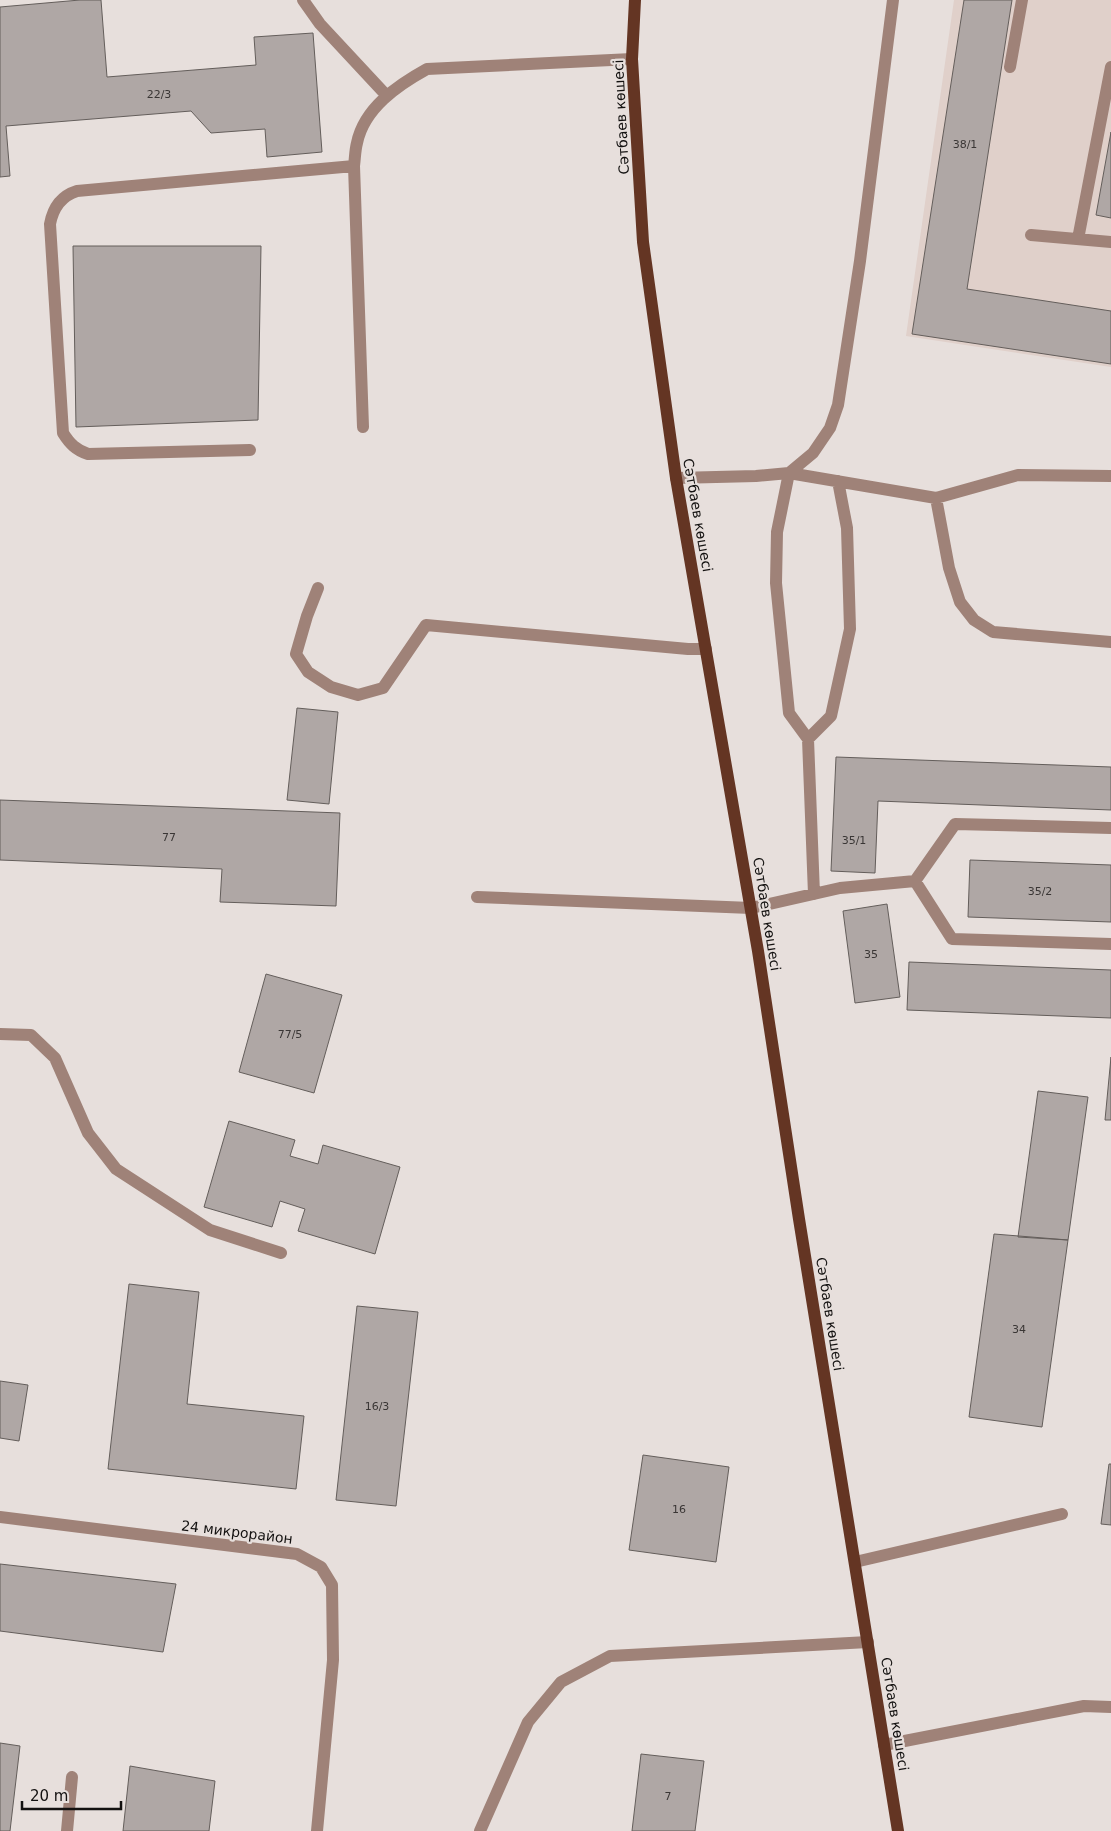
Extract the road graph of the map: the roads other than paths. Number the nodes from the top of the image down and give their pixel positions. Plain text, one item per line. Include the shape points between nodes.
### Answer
1 (303, 0) edge
2 (635, 0) edge
3 (893, 0) edge
4 (1022, 0) edge
5 (632, 59) junction
6 (1010, 66) dead end
7 (1111, 67) edge
8 (387, 96) junction
9 (354, 166) junction
10 (1031, 235) dead end
11 (1078, 239) junction
12 (1111, 242) edge
13 (363, 427) dead end
14 (250, 450) dead end
15 (789, 473) junction
16 (1111, 476) edge
17 (676, 478) junction
18 (838, 481) junction
19 (936, 498) junction
20 (318, 588) dead end
21 (1111, 642) edge
22 (706, 649) junction
23 (808, 739) junction
24 (1111, 828) edge
25 (915, 881) junction
26 (814, 894) junction
27 (477, 897) dead end
28 (751, 908) junction
29 (1111, 944) edge
30 (0, 1034) edge
31 (281, 1253) dead end
32 (1062, 1514) dead end
33 (0, 1517) edge
34 (855, 1562) junction
35 (868, 1642) junction
36 (1111, 1707) edge
37 (884, 1745) junction
38 (72, 1777) dead end
39 (67, 1831) edge
40 (317, 1831) edge
41 (480, 1831) edge
42 (898, 1831) edge

1 - 8 street via 320,24
2 - 5 main road, Сәтбаев көшесі
3 - 15 street via 838,406 830,428 813,453
4 - 6 street
5 - 8 street via 427,69
5 - 17 main road, Сәтбаев көшесі via 644,242
7 - 11 street
8 - 9 street via 365,123 357,142
9 - 13 street
9 - 14 street via 77,191 65,196 52,212 50,224 63,433 69,442 88,454
10 - 11 street
11 - 12 street
15 - 17 street
15 - 18 street
15 - 23 street via 777,532 776,583 790,713
16 - 19 street via 1018,475
17 - 22 main road, Сәтбаев көшесі
18 - 19 street
18 - 23 street via 848,528 850,629 831,716
19 - 21 street via 949,568 960,602 974,620 992,632
20 - 22 street via 296,654 308,672 331,687 358,695 383,688 426,624
22 - 28 main road, Сәтбаев көшесі
23 - 26 street
24 - 25 street via 955,824
25 - 26 street via 840,888
25 - 29 street via 952,939
26 - 28 street
27 - 28 street
28 - 34 main road, Сәтбаев көшесі
30 - 31 street via 31,1035 55,1058 88,1133 116,1169 210,1230
32 - 34 street
33 - 40 street, 24 микрорайон via 297,1554 321,1567 332,1585 333,1660
34 - 35 main road, Сәтбаев көшесі
35 - 37 main road, Сәтбаев көшесі
35 - 41 street via 610,1656 561,1682 528,1722
36 - 37 street via 1084,1706
37 - 42 main road, Сәтбаев көшесі
38 - 39 street

